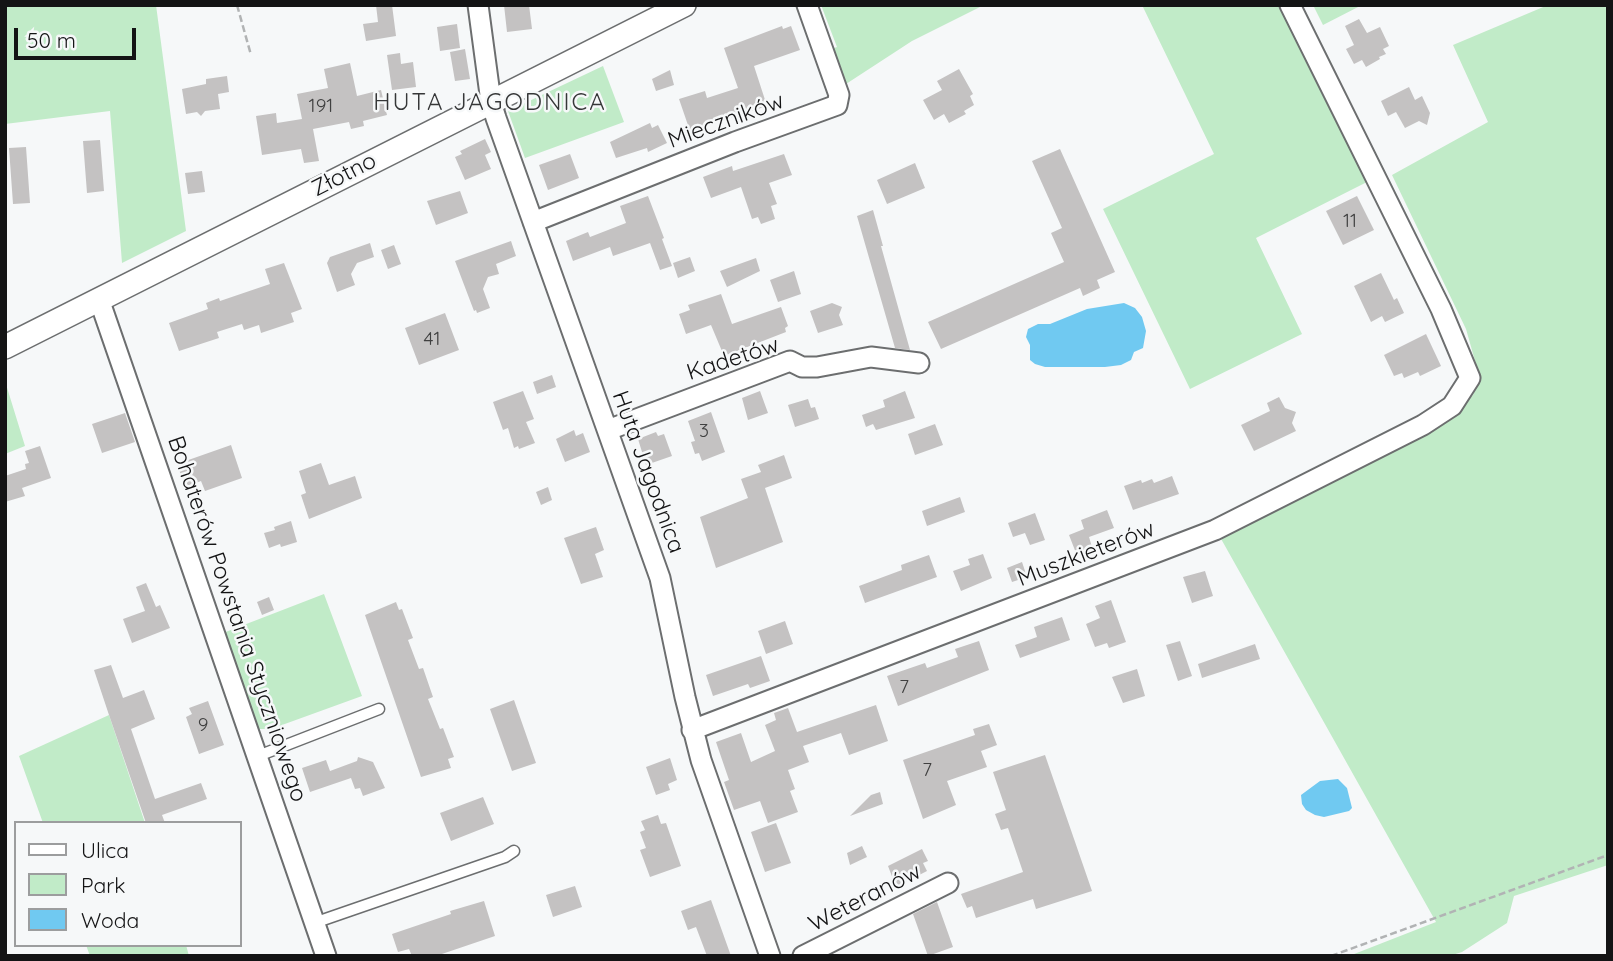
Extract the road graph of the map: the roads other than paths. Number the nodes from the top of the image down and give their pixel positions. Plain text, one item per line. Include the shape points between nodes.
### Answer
1 (478, 5) edge
2 (684, 5) edge
3 (807, 5) edge
4 (1290, 5) edge
5 (491, 102) junction
6 (533, 222) junction
7 (99, 299) junction
8 (5, 347) edge
9 (919, 363) dead end
10 (608, 430) junction
11 (379, 709) dead end
12 (692, 730) junction
13 (258, 755) junction
14 (514, 851) dead end
15 (948, 883) dead end
16 (314, 923) junction
17 (326, 956) edge
18 (770, 956) edge
19 (803, 956) edge

1 - 5 street, Huta Jagodnica
2 - 5 street, Złotno
3 - 6 street, Mieczników via 839,95 837,105
4 - 12 street, Muszkieterów via 1441,309 1470,378 1452,407 1215,530
5 - 6 street, Huta Jagodnica
5 - 7 street, Złotno
6 - 10 street, Huta Jagodnica
7 - 8 street, Złotno
7 - 13 street, Bohaterów Powstania Styczniowego
9 - 10 street, Kadetów via 871,357 802,367 790,361
10 - 12 street, Huta Jagodnica via 660,578
11 - 13 lane
12 - 18 street, Huta Jagodnica
13 - 16 street, Bohaterów Powstania Styczniowego
14 - 16 lane
15 - 19 street, Weteranów
16 - 17 street, Bohaterów Powstania Styczniowego

